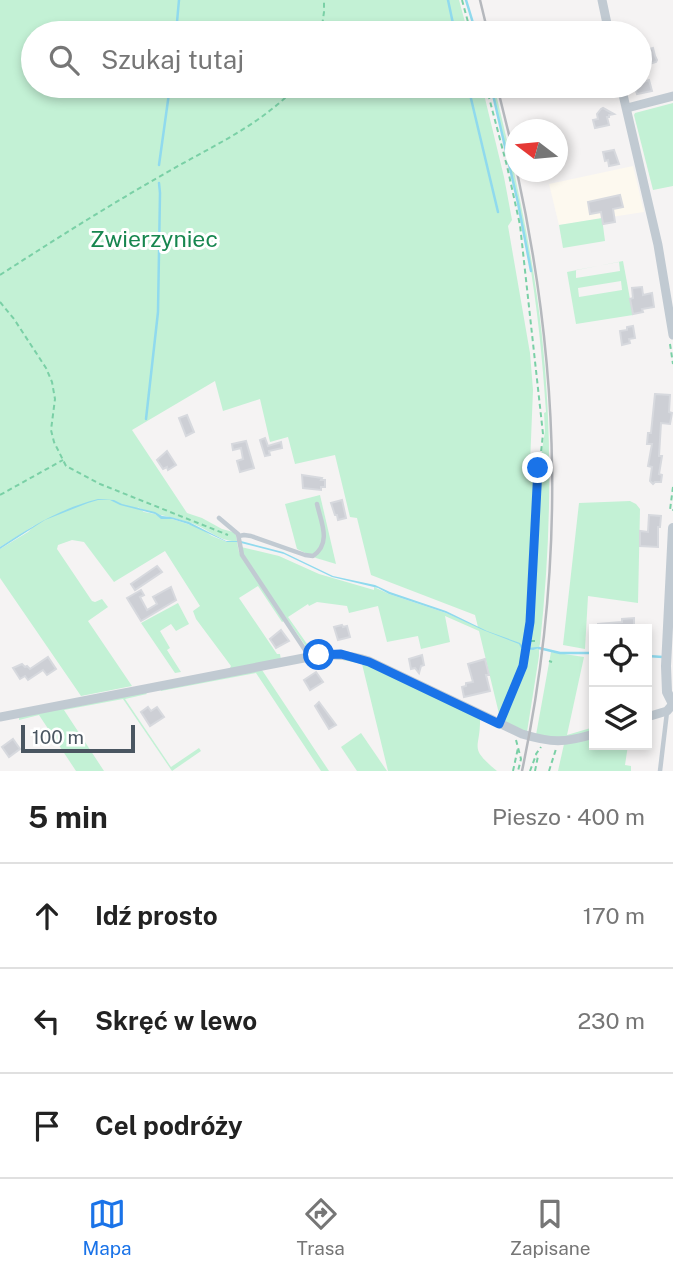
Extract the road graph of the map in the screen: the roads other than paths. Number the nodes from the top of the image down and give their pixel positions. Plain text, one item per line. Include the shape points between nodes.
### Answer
1 (602, 0) edge
2 (606, 21) edge
3 (673, 96) edge
4 (624, 98) edge
5 (627, 108) junction
6 (668, 274) edge
7 (673, 335) edge
8 (317, 504) dead end
9 (219, 518) dead end
10 (673, 528) edge
11 (239, 540) junction
12 (309, 657) junction
13 (670, 707) edge
14 (652, 715) edge
15 (0, 717) edge
16 (589, 735) edge
17 (660, 771) edge

1 - 2 street
3 - 5 street
4 - 5 street
5 - 6 street
6 - 7 street
8 - 11 lane via 324,540 313,556 251,536
9 - 11 lane
10 - 13 street via 666,650
11 - 12 lane via 242,555
12 - 15 street
12 - 16 street via 356,657 517,732 545,740
13 - 14 street
13 - 17 lane

